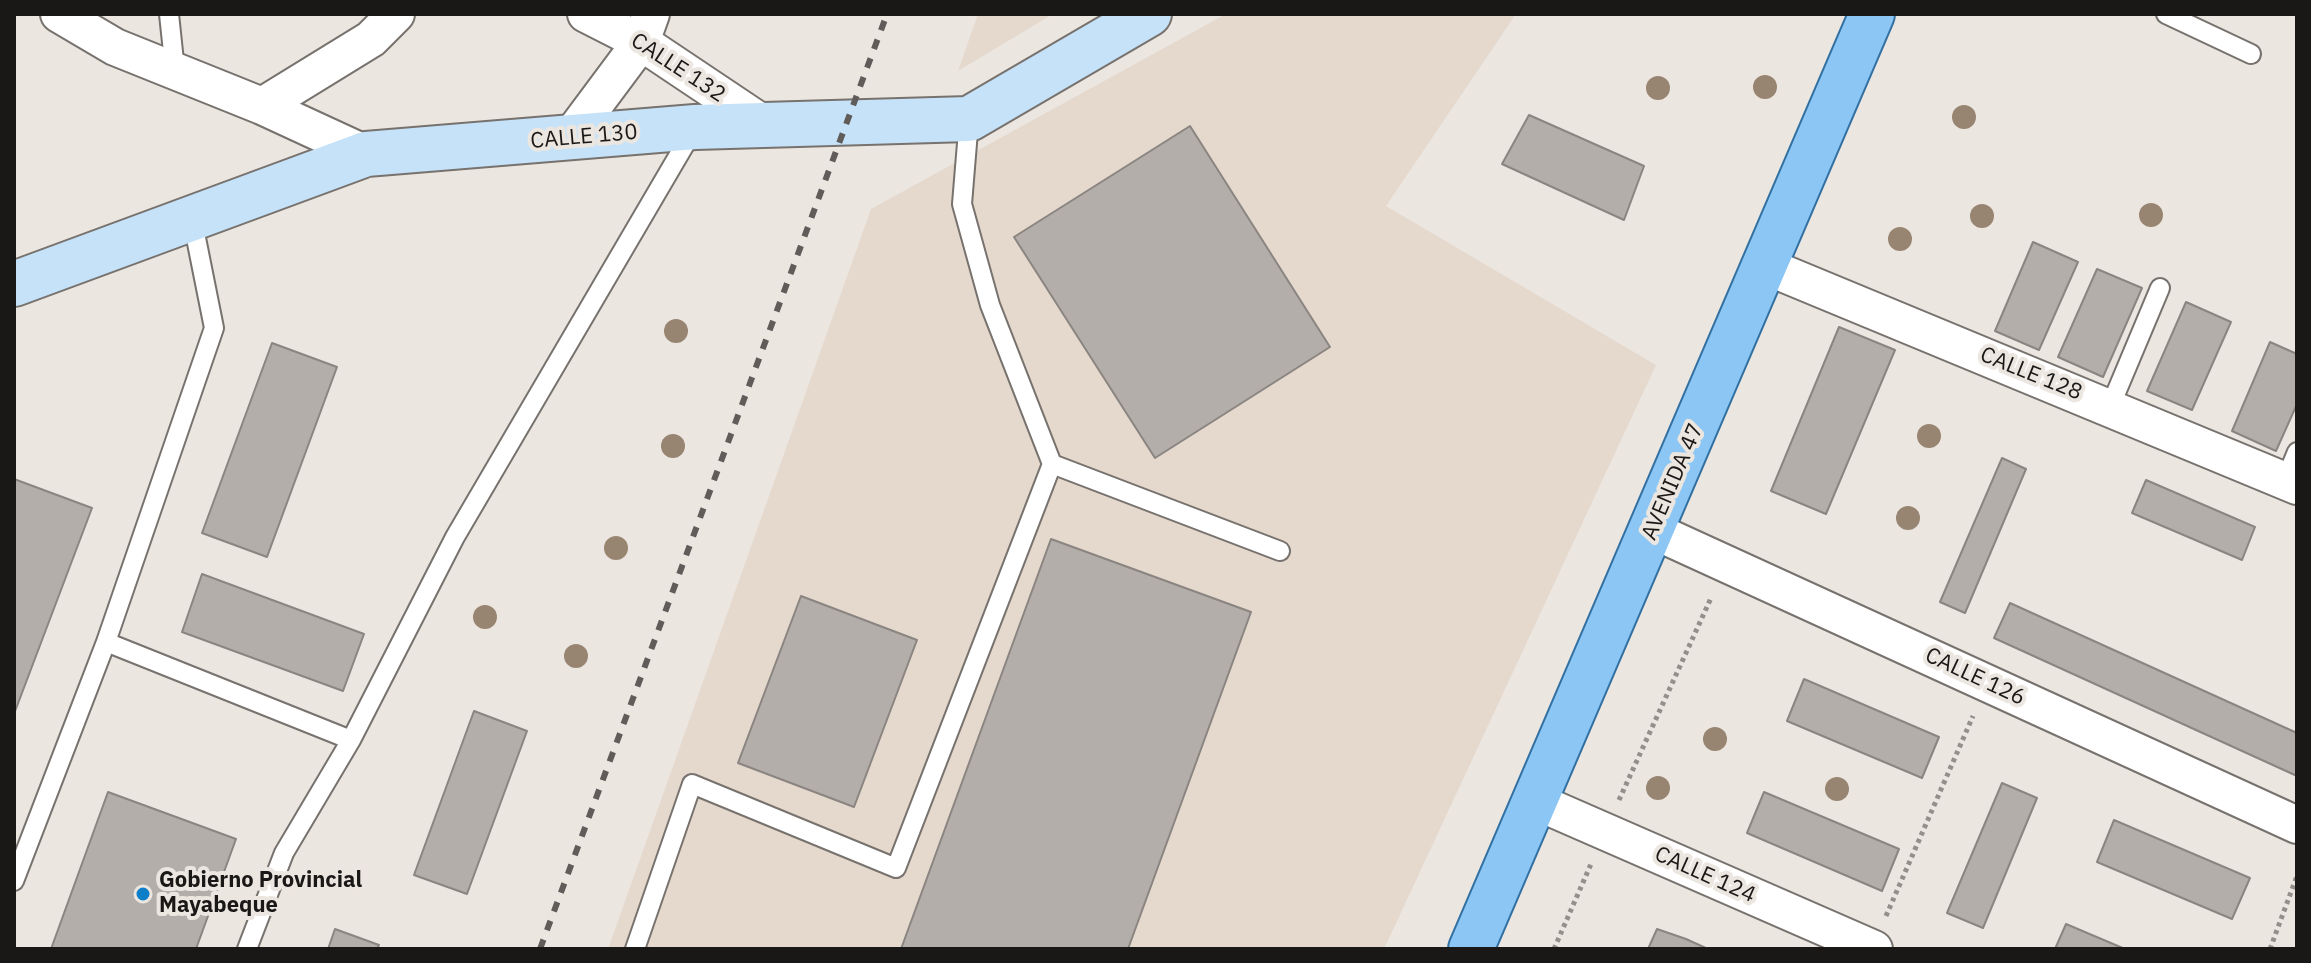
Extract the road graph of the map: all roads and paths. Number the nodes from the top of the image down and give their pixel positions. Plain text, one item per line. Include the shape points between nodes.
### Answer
1 (59, 14) edge
2 (169, 14) edge
3 (396, 14) edge
4 (586, 14) edge
5 (1149, 14) edge
6 (1872, 14) edge
7 (2166, 14) edge
8 (646, 28) edge
9 (2251, 54) dead end
10 (175, 71) junction
11 (262, 106) junction
12 (969, 119) junction
13 (695, 127) junction
14 (768, 127) junction
15 (568, 140) junction
16 (366, 154) junction
17 (192, 218) junction
18 (1763, 265) junction
19 (14, 284) edge
20 (2160, 288) dead end
21 (2110, 407) junction
22 (1052, 464) junction
23 (2293, 473) edge
24 (1652, 530) junction
25 (1280, 551) dead end
26 (1727, 564) junction
27 (106, 642) junction
28 (1987, 682) junction
29 (351, 740) junction
30 (1535, 801) junction
31 (2297, 825) edge
32 (1605, 831) junction
33 (2297, 876) edge
34 (14, 881) edge
35 (247, 949) edge
36 (635, 949) edge
37 (1471, 949) edge
38 (1554, 949) edge
39 (1874, 949) edge
40 (2270, 949) edge

1 - 10 street via 115,47
2 - 10 lane
3 - 11 street via 371,39
4 - 8 street, CALLE 132
5 - 12 main road, CALLE 130
6 - 18 main road, AVENIDA 47
7 - 9 lane
8 - 14 street, CALLE 132
8 - 15 street
10 - 11 street
11 - 16 street
12 - 14 main road, CALLE 130
12 - 22 lane via 962,204 990,305
13 - 14 main road, CALLE 130
13 - 15 main road, CALLE 130
13 - 29 lane via 455,537
15 - 16 main road, CALLE 130
16 - 17 main road, CALLE 130
17 - 19 main road, CALLE 130
17 - 27 lane via 214,328
18 - 21 street, CALLE 128
18 - 24 main road, AVENIDA 47
20 - 21 lane
21 - 23 street, CALLE 128
22 - 25 lane
22 - 36 lane via 896,868 692,784
24 - 26 street, CALLE 126
24 - 30 main road, AVENIDA 47
26 - 28 street, CALLE 126
26 - 32 path
27 - 29 lane
27 - 34 lane
28 - 31 street, CALLE 126
28 - 39 path
29 - 35 lane via 284,853
30 - 32 street, CALLE 124
30 - 37 main road, AVENIDA 47
32 - 38 path
32 - 39 street, CALLE 124
33 - 40 path

